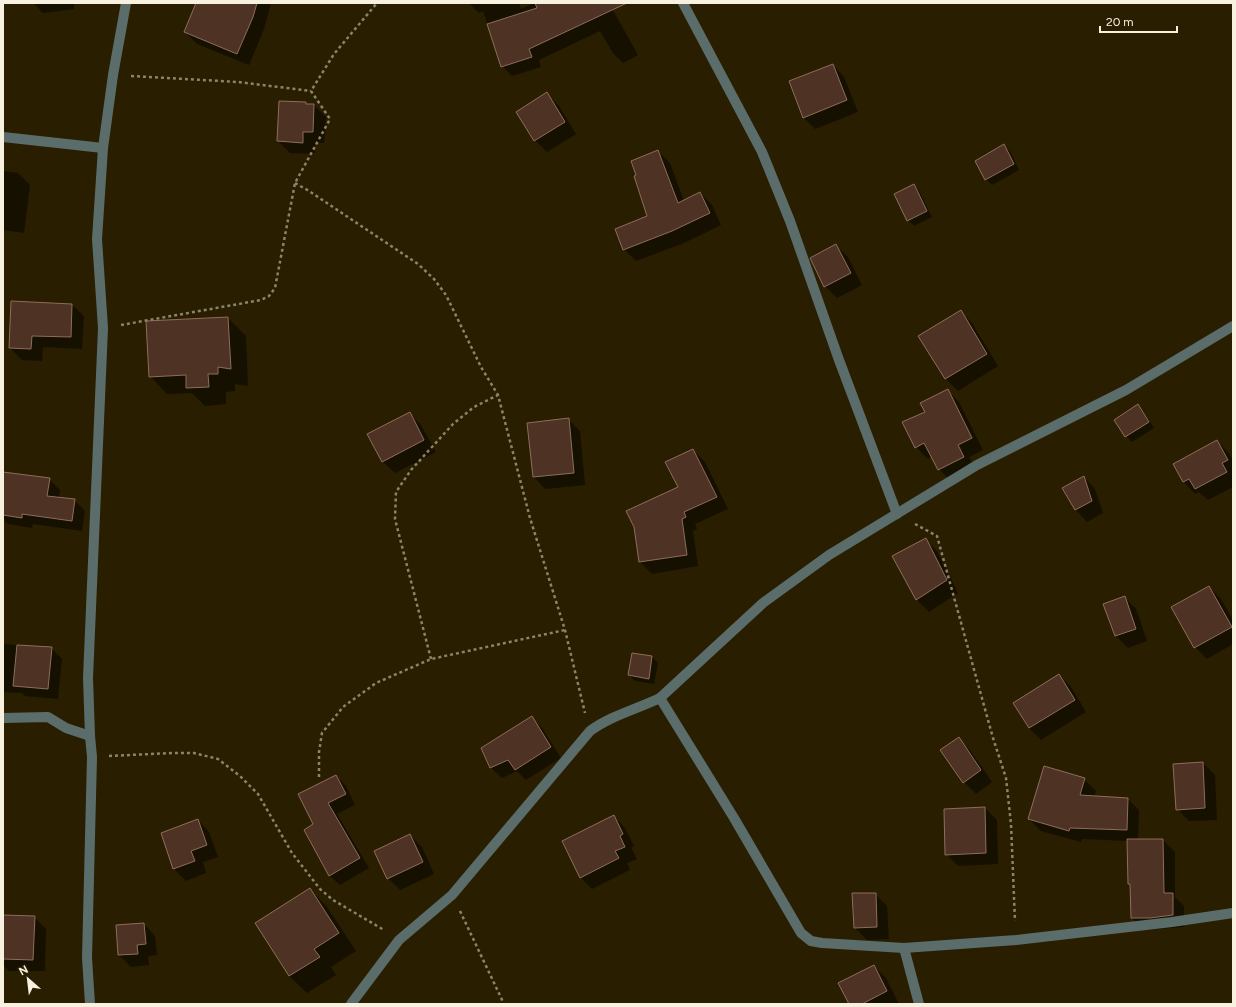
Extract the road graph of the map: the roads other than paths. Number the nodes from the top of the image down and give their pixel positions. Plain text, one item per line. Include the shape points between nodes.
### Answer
1 (126, 3) edge
2 (683, 3) edge
3 (3, 137) edge
4 (103, 148) junction
5 (1233, 326) edge
6 (897, 514) junction
7 (660, 698) junction
8 (3, 718) edge
9 (90, 736) junction
10 (1233, 913) edge
11 (904, 948) junction
12 (90, 1004) edge
13 (351, 1004) edge
14 (919, 1004) edge

1 - 4 street via 112,75
2 - 6 street via 762,152 790,221
3 - 4 street
4 - 9 street via 97,239 103,328 88,678
5 - 6 street via 1126,390 978,465
6 - 7 street via 829,555 763,603
7 - 11 street via 801,933 812,941 822,943
7 - 13 street via 597,725 590,731 452,895 399,940
8 - 9 street via 48,717 66,728
9 - 12 street via 92,757 87,958
10 - 11 street via 1016,940
11 - 14 street

